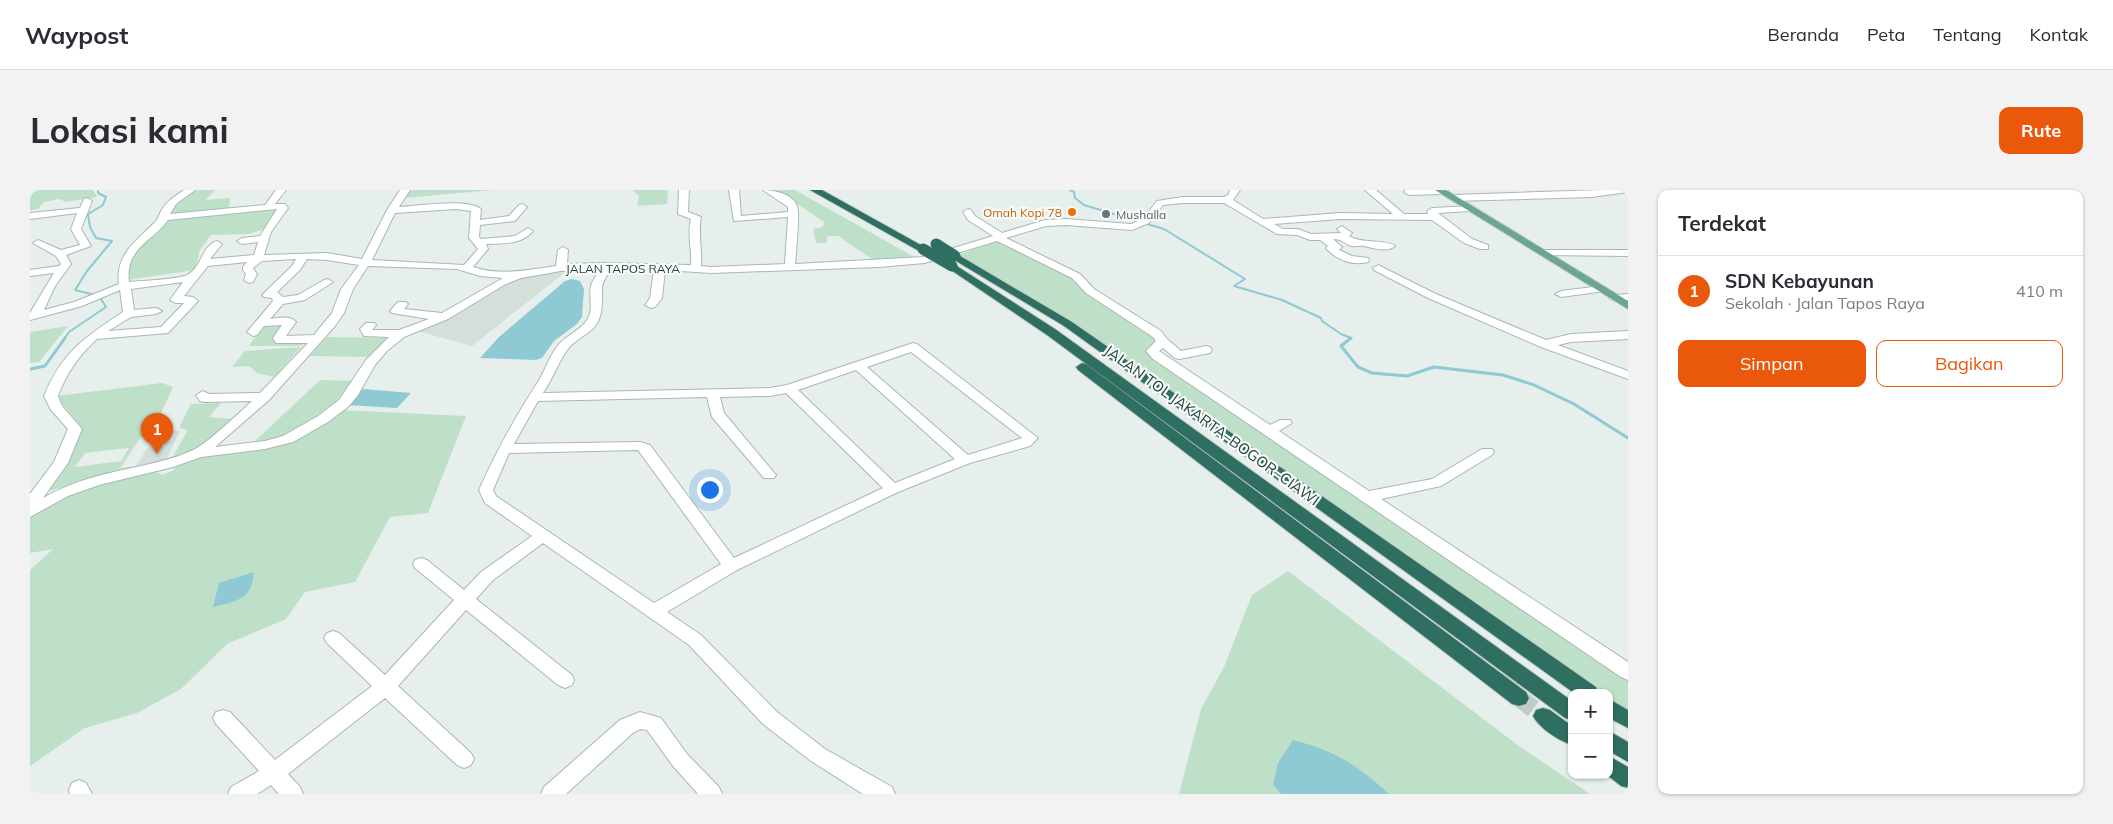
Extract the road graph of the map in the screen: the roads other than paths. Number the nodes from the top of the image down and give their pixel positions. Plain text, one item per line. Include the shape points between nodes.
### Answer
1 (190, 190) edge
2 (281, 190) edge
3 (405, 190) edge
4 (684, 190) edge
5 (734, 190) edge
6 (768, 190) edge
7 (815, 190) edge
8 (835, 190) edge
9 (1235, 190) edge
10 (1370, 190) edge
11 (1619, 190) edge
12 (1441, 191) edge
13 (1410, 192) dead end
14 (1453, 198) junction
15 (1226, 200) junction
16 (269, 206) junction
17 (522, 208) dead end
18 (1470, 208) junction
19 (392, 210) junction
20 (968, 212) dead end
21 (793, 214) junction
22 (30, 216) edge
23 (1401, 216) junction
24 (1434, 216) junction
25 (164, 217) junction
26 (1324, 217) junction
27 (1264, 222) junction
28 (475, 223) junction
29 (528, 231) dead end
30 (1343, 236) junction
31 (1000, 237) junction
32 (1323, 237) junction
33 (265, 238) junction
34 (242, 241) dead end
35 (478, 242) junction
36 (38, 244) dead end
37 (217, 244) dead end
38 (1390, 246) dead end
39 (1484, 246) dead end
40 (563, 250) dead end
41 (1544, 253) junction
42 (1628, 253) edge
43 (60, 254) junction
44 (303, 256) junction
45 (258, 259) junction
46 (1364, 260) dead end
47 (365, 263) junction
48 (204, 264) junction
49 (957, 265) junction
50 (590, 266) junction
51 (602, 266) junction
52 (62, 268) junction
53 (561, 268) junction
54 (660, 268) junction
55 (696, 268) junction
56 (790, 268) junction
57 (1378, 268) dead end
58 (466, 269) junction
59 (30, 274) edge
60 (518, 276) junction
61 (191, 278) junction
62 (249, 280) dead end
63 (328, 282) dead end
64 (597, 283) junction
65 (182, 289) junction
66 (1601, 289) junction
67 (126, 291) junction
68 (1561, 294) dead end
69 (279, 301) junction
70 (1624, 301) edge
71 (402, 304) dead end
72 (651, 305) dead end
73 (156, 311) dead end
74 (128, 314) junction
75 (33, 316) edge
76 (444, 317) junction
77 (370, 325) dead end
78 (400, 334) junction
79 (1628, 334) edge
80 (92, 337) junction
81 (316, 339) junction
82 (1163, 342) junction
83 (1545, 344) junction
84 (1206, 350) dead end
85 (858, 366) junction
86 (1628, 375) edge
87 (789, 389) junction
88 (712, 392) junction
89 (203, 395) dead end
90 (264, 397) junction
91 (534, 397) junction
92 (1285, 423) dead end
93 (1269, 430) junction
94 (504, 449) junction
95 (1487, 452) dead end
96 (199, 453) junction
97 (965, 460) junction
98 (770, 474) dead end
99 (894, 489) junction
100 (1368, 496) junction
101 (30, 505) edge
102 (30, 512) edge
103 (544, 535) junction
104 (421, 564) dead end
105 (731, 566) junction
106 (464, 601) junction
107 (654, 611) junction
108 (333, 638) dead end
109 (1628, 672) edge
110 (565, 680) dead end
111 (386, 686) junction
112 (1583, 689) edge
113 (1519, 698) tunnel mouth
114 (1568, 709) edge
115 (1613, 710) edge
116 (1544, 716) tunnel mouth
117 (223, 718) dead end
118 (1628, 720) edge
119 (1568, 734) edge
120 (1613, 743) edge
121 (1628, 754) edge
122 (464, 758) dead end
123 (1613, 768) edge
124 (275, 772) junction
125 (1628, 779) edge
126 (873, 792) edge
127 (238, 794) edge
128 (293, 794) edge
129 (551, 794) edge
130 (712, 794) edge

1 - 25 street via 170,204
2 - 16 street
3 - 19 street
4 - 55 street via 683,214 696,217
5 - 21 street via 737,219
6 - 21 street via 794,206
7 - 49 highway, JALAN TOL JAKARTA–BOGOR–CIAWI, bridge
8 - 49 highway, JALAN TOL JAKARTA–BOGOR–CIAWI, bridge via 936,244
9 - 15 street
10 - 23 street
11 - 14 street via 1592,194
12 - 13 street
12 - 14 main road
14 - 18 main road
15 - 27 street
15 - 31 street, JALAN TAPOS RAYA via 1164,202 1144,222 1132,227 1056,222
16 - 25 street
16 - 33 street via 283,208
17 - 28 street via 512,219
18 - 24 street via 1432,211
18 - 41 main road
19 - 28 street via 472,207 476,209
19 - 47 street
20 - 31 street via 971,218
21 - 56 street
22 - 43 street via 85,205 76,229 86,246
23 - 24 street
23 - 26 street
24 - 39 street via 1468,241
25 - 67 street via 127,258 123,270
26 - 27 street
26 - 30 street via 1347,233
27 - 32 street via 1281,232
28 - 35 street via 474,238
29 - 35 street via 518,239
30 - 32 street
30 - 38 street via 1353,243
31 - 56 street, JALAN TAPOS RAYA via 924,260
31 - 82 street via 1076,276 1090,291 1152,331
32 - 46 street via 1336,247 1330,248 1340,255
33 - 34 street
33 - 45 street
35 - 58 street via 483,249
36 - 43 street
37 - 48 street via 206,256
40 - 53 street
41 - 42 street
41 - 66 main road
43 - 52 street via 66,264
44 - 45 street
44 - 47 street
44 - 69 street via 296,268 268,295 276,295
45 - 48 street
45 - 62 street via 248,267 252,274
47 - 58 street via 444,265
47 - 81 street via 347,290 338,313
48 - 61 street
49 - 112 highway, JALAN TOL JAKARTA–BOGOR–CIAWI via 1068,324
49 - 113 highway via 1130,404
49 - 114 highway, JALAN TOL JAKARTA–BOGOR–CIAWI
50 - 51 street, JALAN TAPOS RAYA
50 - 53 street, JALAN TAPOS RAYA
50 - 64 street via 592,281
51 - 54 street, JALAN TAPOS RAYA
51 - 64 street via 603,276
52 - 59 street
52 - 75 street
53 - 60 street, JALAN TAPOS RAYA
54 - 55 street, JALAN TAPOS RAYA
54 - 72 street via 656,298
55 - 56 street, JALAN TAPOS RAYA
57 - 83 street via 1432,296
58 - 60 street
60 - 76 street, JALAN TAPOS RAYA via 500,283
61 - 65 street
61 - 67 street
63 - 69 street via 301,298
64 - 91 street via 594,319 561,349 546,381
65 - 67 street
65 - 80 street via 176,300 192,301 162,331
66 - 68 street
66 - 70 main road
67 - 74 street
67 - 75 street via 99,295
69 - 81 street via 257,328 289,321 280,340
71 - 76 street via 396,311
73 - 74 street
74 - 80 street
76 - 78 street, JALAN TAPOS RAYA
77 - 78 street via 366,329 368,333
78 - 96 street, JALAN TAPOS RAYA via 370,362 348,399 307,430 265,445
79 - 83 street via 1571,338
80 - 101 street via 80,348 55,384 51,396 75,429 61,463
81 - 90 street
82 - 84 street via 1179,355
82 - 93 street via 1153,353
83 - 86 street
85 - 87 street
85 - 97 street
85 - 97 street via 913,347 1031,438 1025,443
87 - 88 street
87 - 99 street
88 - 91 street
88 - 98 street via 717,414
89 - 90 street via 205,398
90 - 96 street
91 - 94 street
92 - 93 street
93 - 100 street
94 - 103 street via 486,490 490,499
94 - 105 street via 645,448
95 - 100 street via 1432,484
96 - 102 street, JALAN TAPOS RAYA via 76,488
97 - 99 street
99 - 105 street
100 - 109 street
103 - 106 street via 486,576
103 - 107 street
104 - 106 street
105 - 107 street
106 - 110 street via 490,618
106 - 111 street
107 - 126 street via 695,640 770,718
108 - 111 street
111 - 122 street
111 - 124 street
115 - 118 highway
116 - 119 highway
117 - 124 street
120 - 121 highway
123 - 125 highway
124 - 127 street
124 - 128 street
129 - 130 street via 627,726 640,720 654,724 680,760

